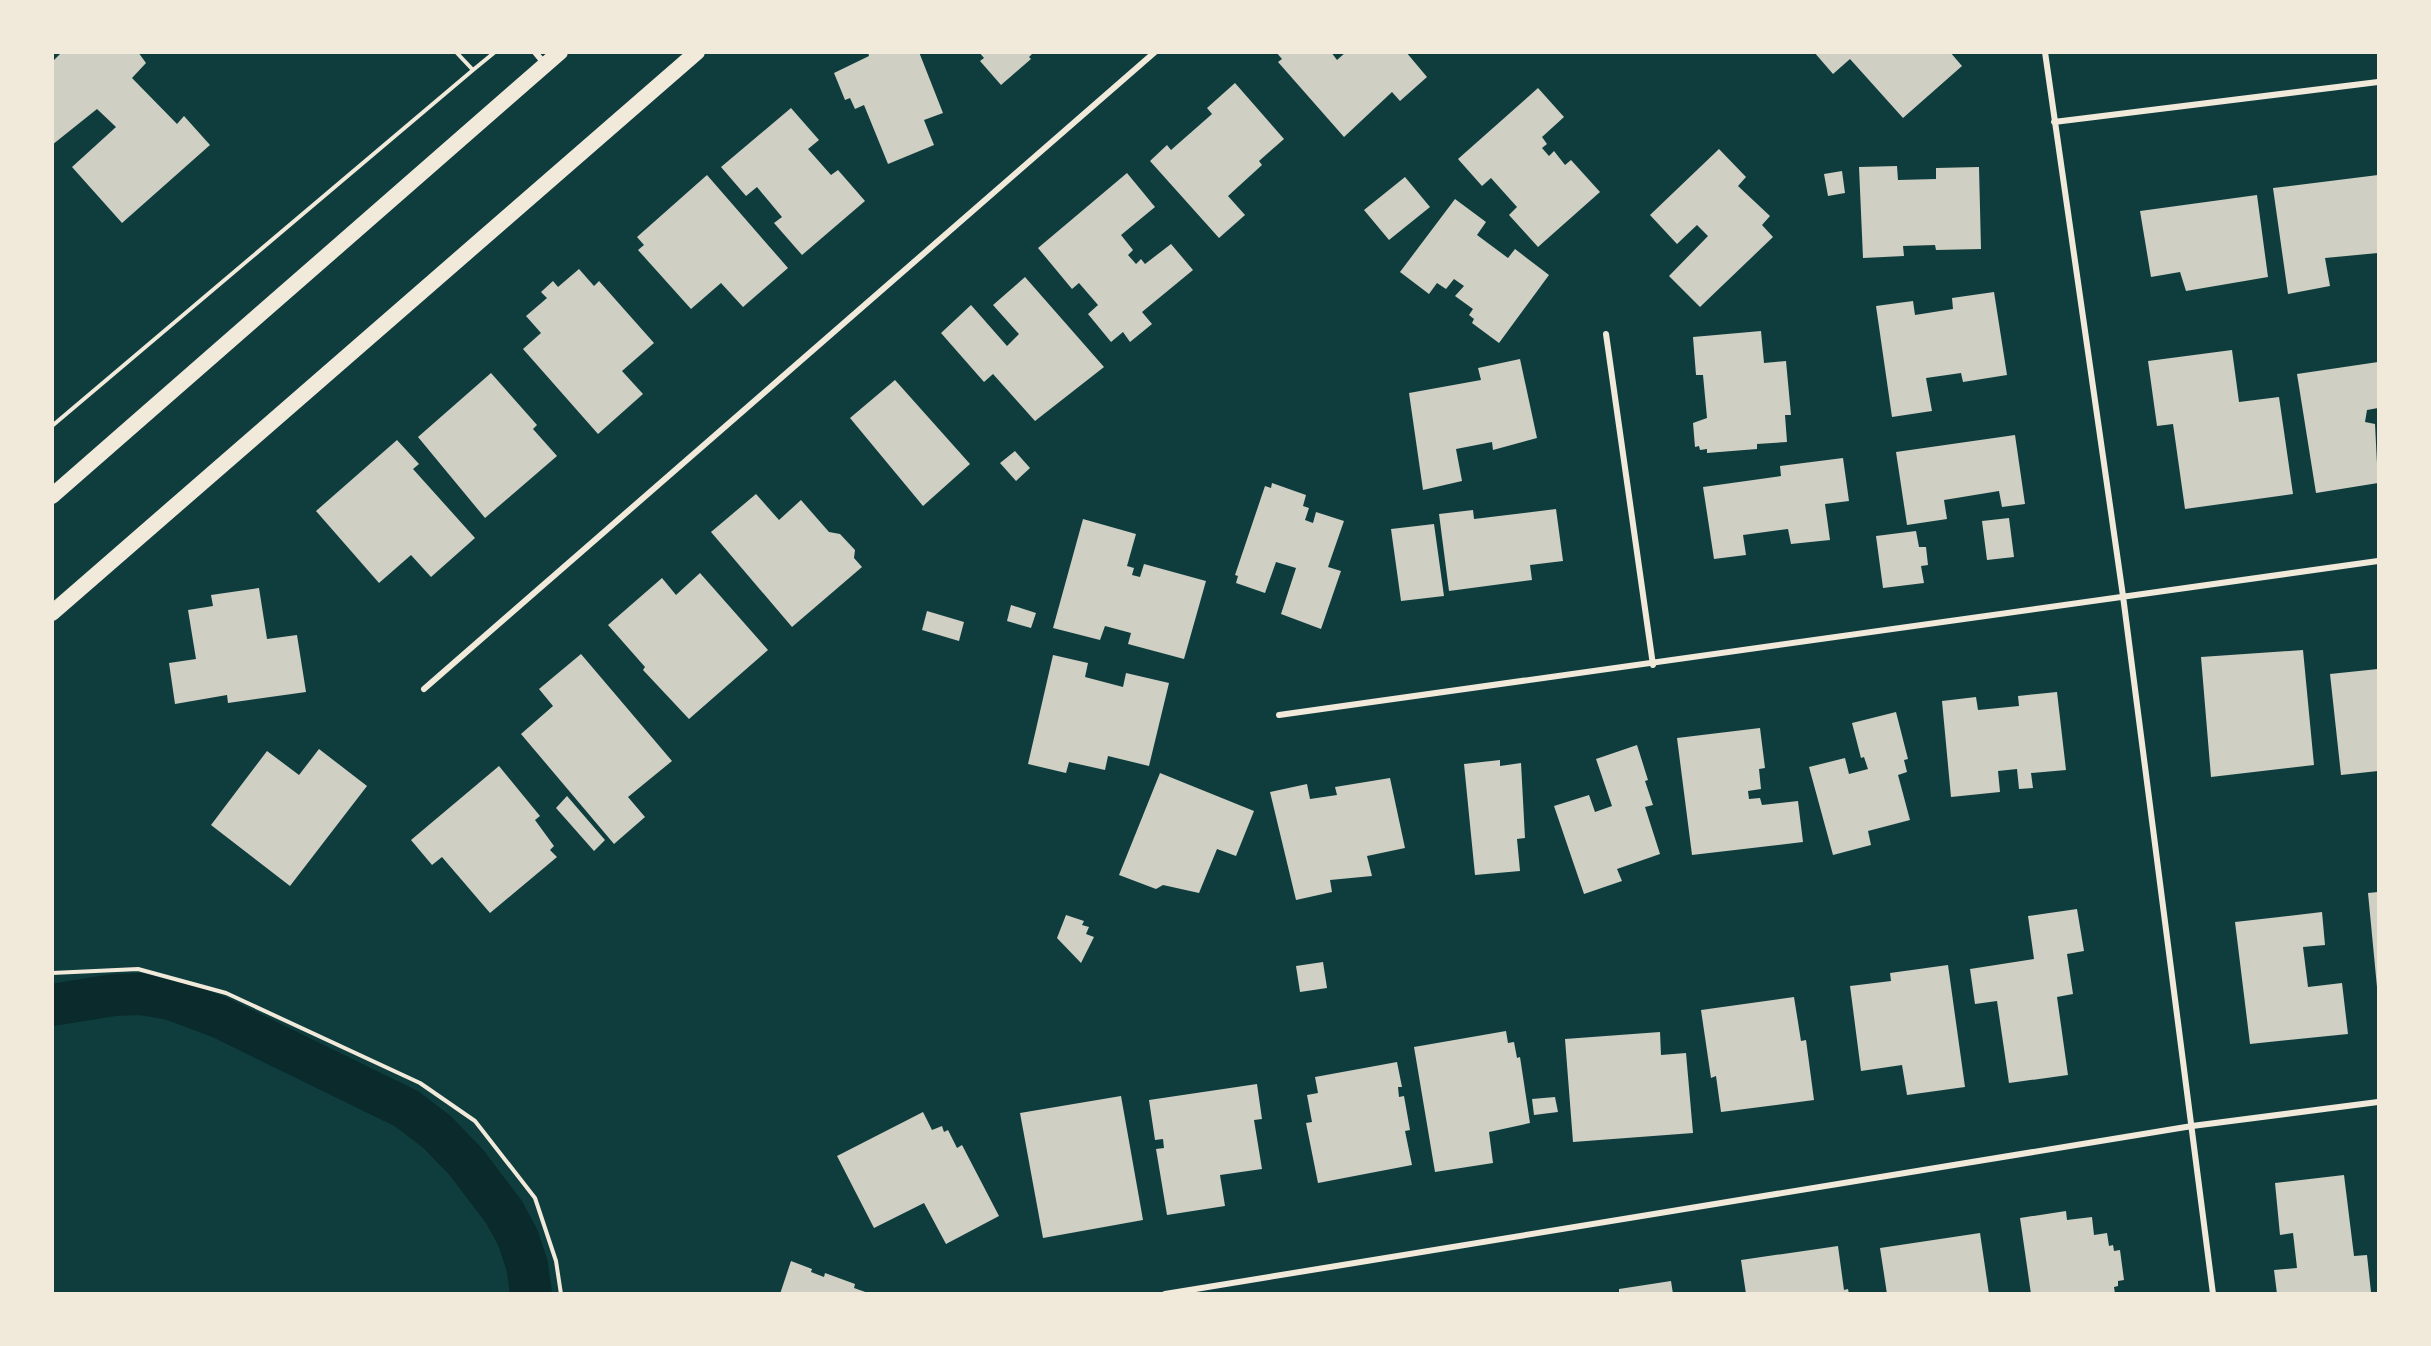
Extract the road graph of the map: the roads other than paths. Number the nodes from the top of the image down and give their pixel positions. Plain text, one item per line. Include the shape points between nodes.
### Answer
1 (560, 52) edge
2 (697, 52) edge
3 (1155, 52) edge
4 (2045, 52) edge
5 (540, 59) edge
6 (2379, 82) edge
7 (2054, 122) junction
8 (1606, 334) dead end
9 (52, 496) edge
10 (2379, 561) edge
11 (2123, 596) junction
12 (52, 613) edge
13 (1653, 665) junction
14 (424, 689) dead end
15 (1279, 715) dead end
16 (2379, 1101) edge
17 (2192, 1126) junction
18 (1165, 1293) edge
19 (2213, 1293) edge

1 - 5 highway
2 - 12 highway
3 - 14 street
4 - 7 street
5 - 9 highway
6 - 7 street
7 - 11 street
8 - 13 street
10 - 11 street
11 - 13 street
11 - 17 street
13 - 15 street
16 - 17 street
17 - 18 street
17 - 19 street

